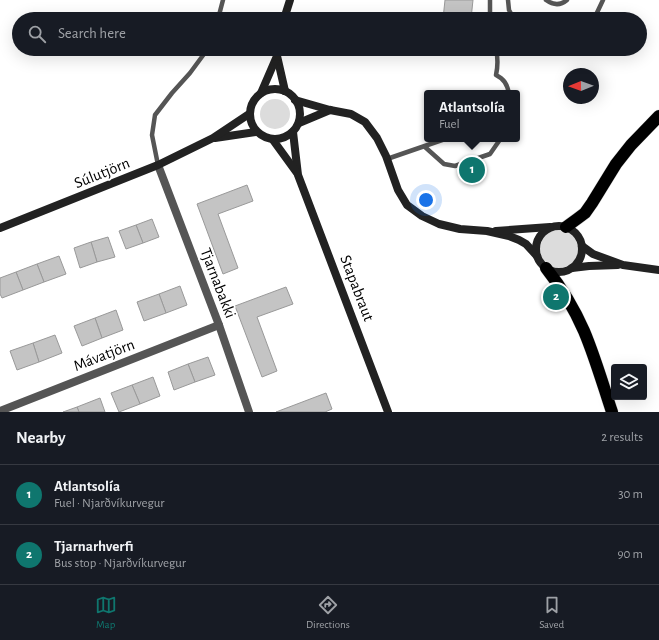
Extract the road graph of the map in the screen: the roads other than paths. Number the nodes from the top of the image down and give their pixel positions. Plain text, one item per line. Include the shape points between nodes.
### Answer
1 (223, 0) edge
2 (290, 0) edge
3 (490, 0) edge
4 (508, 0) edge
5 (546, 0) edge
6 (567, 0) edge
7 (603, 0) edge
8 (220, 12) edge
9 (286, 12) edge
10 (490, 12) edge
11 (510, 12) edge
12 (597, 12) edge
13 (203, 56) edge
14 (275, 56) edge
15 (278, 56) edge
16 (497, 56) edge
17 (508, 90) edge
18 (285, 91) junction
19 (261, 93) junction
20 (295, 100) junction
21 (330, 110) junction
22 (249, 114) junction
23 (659, 116) edge
24 (299, 122) junction
25 (256, 132) junction
26 (293, 132) junction
27 (213, 138) junction
28 (273, 140) junction
29 (438, 142) edge
30 (498, 142) edge
31 (425, 147) junction
32 (387, 159) junction
33 (158, 166) junction
34 (298, 175) junction
35 (554, 226) junction
36 (566, 227) junction
37 (0, 228) edge
38 (487, 231) junction
39 (582, 246) junction
40 (537, 256) junction
41 (623, 265) junction
42 (546, 268) junction
43 (572, 268) junction
44 (659, 270) edge
45 (219, 325) junction
46 (0, 411) edge
47 (249, 412) edge
48 (388, 412) edge
49 (612, 412) edge

1 - 8 lane
2 - 9 street
3 - 10 lane
4 - 11 lane
5 - 6 lane via 557,4
7 - 12 lane
13 - 33 lane via 155,115 152,135
14 - 19 street
15 - 18 street
16 - 17 lane via 496,75 507,85
18 - 19 street via 277,89
18 - 20 street
19 - 22 street via 255,98
20 - 21 street
20 - 24 street via 299,107
21 - 24 street
21 - 32 street via 351,114 366,122
22 - 25 street
22 - 27 street, Súlutjörn
23 - 36 highway via 616,164 585,213
24 - 26 street
25 - 27 street, Súlutjörn
25 - 28 street, Stapabraut
26 - 28 street via 287,137
26 - 34 street, Stapabraut
27 - 33 street, Súlutjörn
28 - 34 street, Stapabraut
29 - 31 lane
30 - 31 lane via 490,154 455,166 444,164
31 - 32 lane
32 - 38 street via 398,190 407,206 440,224
33 - 37 street, Súlutjörn
33 - 45 street, Tjarnabakki
34 - 48 street, Stapabraut
35 - 36 street
35 - 38 street
35 - 40 street via 541,234 536,248
36 - 39 street via 577,234
38 - 40 street via 519,240
39 - 41 street via 593,254
39 - 43 street via 580,258
40 - 42 street
41 - 43 street
41 - 44 street
42 - 43 street via 559,272
42 - 49 highway via 566,296 584,330
45 - 46 street, Mávatjörn
45 - 47 street, Tjarnabakki

